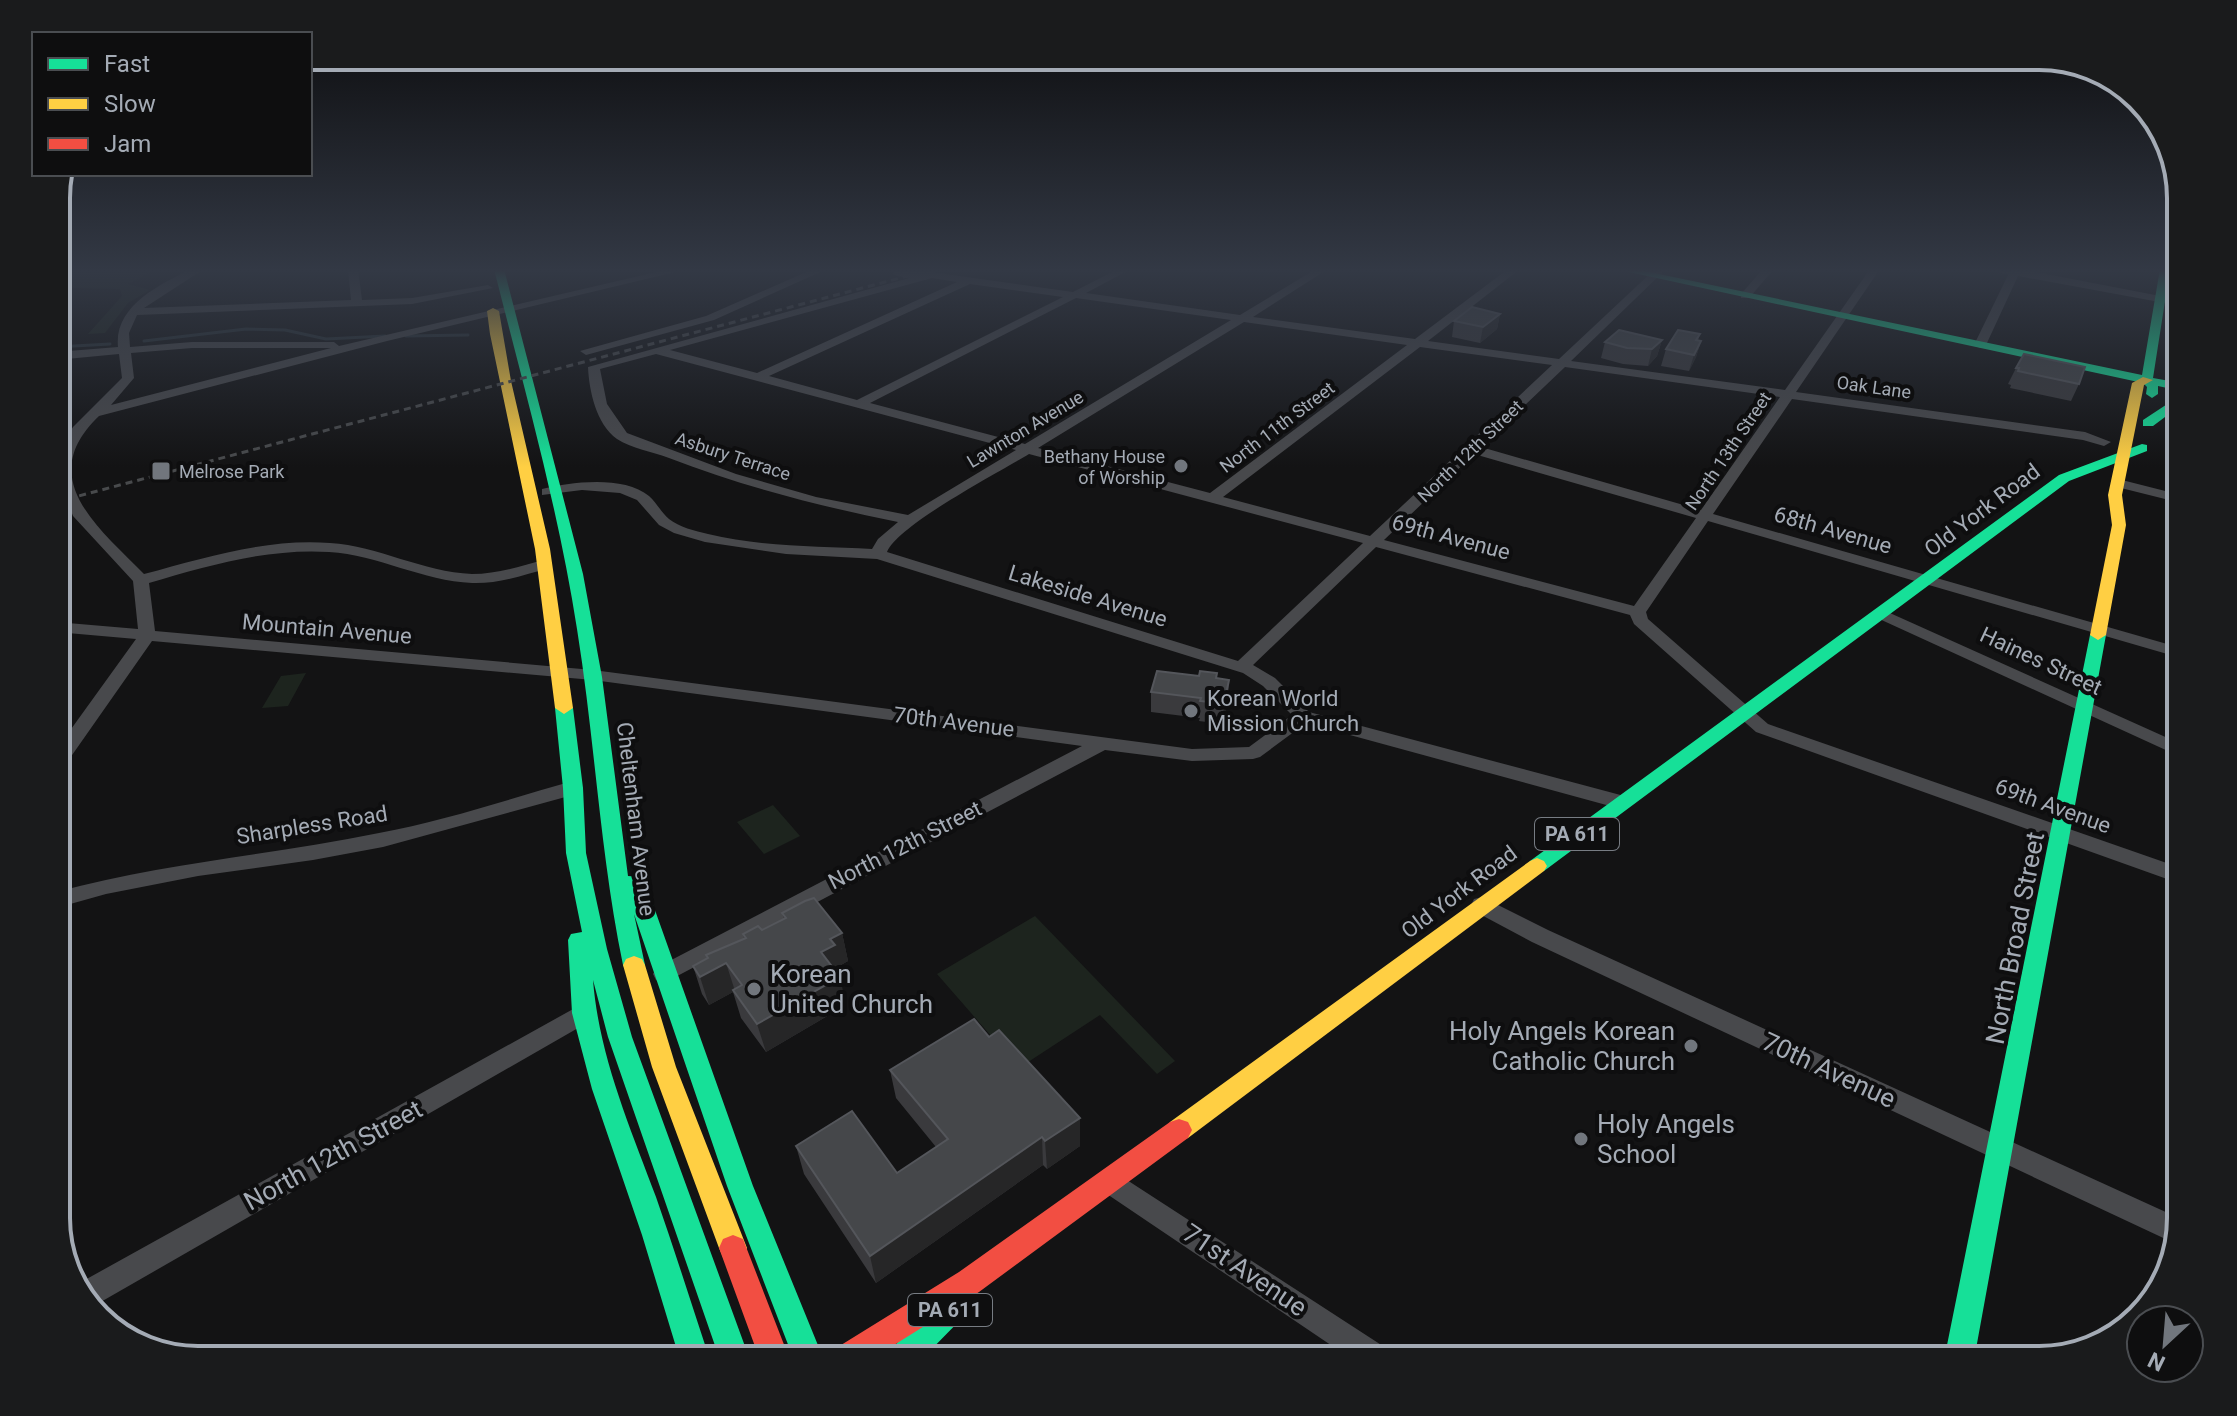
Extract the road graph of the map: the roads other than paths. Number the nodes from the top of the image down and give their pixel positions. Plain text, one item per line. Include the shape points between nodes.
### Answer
1 (124, 335) edge
2 (397, 335) edge
3 (500, 335) edge
4 (509, 335) edge
5 (646, 335) edge
6 (709, 335) edge
7 (849, 335) edge
8 (996, 335) edge
9 (1213, 335) edge
10 (1377, 335) edge
11 (1429, 335) edge
12 (1591, 335) edge
13 (1829, 335) edge
14 (1933, 335) edge
15 (1985, 335) edge
16 (2154, 335) edge
17 (1421, 341) junction
18 (357, 345) junction
19 (1980, 345) junction
20 (126, 350) junction
21 (656, 350) junction
22 (586, 351) dead end
23 (70, 355) edge
24 (1563, 362) junction
25 (758, 377) junction
26 (2147, 380) junction
27 (2167, 384) edge
28 (1788, 394) junction
29 (859, 404) junction
30 (2167, 406) edge
31 (95, 413) junction
32 (2139, 419) junction
33 (70, 442) edge
34 (2104, 442) junction
35 (1028, 448) junction
36 (1472, 449) junction
37 (2133, 450) junction
38 (2064, 478) junction
39 (2123, 489) junction
40 (556, 490) junction
41 (532, 495) junction
42 (70, 496) edge
43 (1214, 497) junction
44 (2167, 497) edge
45 (1707, 516) junction
46 (910, 520) junction
47 (1375, 541) junction
48 (878, 554) junction
49 (544, 565) junction
50 (141, 580) junction
51 (1928, 580) junction
52 (1638, 612) junction
53 (1881, 614) junction
54 (70, 628) edge
55 (2099, 629) junction
56 (147, 635) junction
57 (2167, 649) edge
58 (1243, 665) junction
59 (560, 672) junction
60 (593, 675) junction
61 (2084, 707) junction
62 (1745, 714) junction
63 (1303, 716) junction
64 (1105, 742) junction
65 (70, 744) edge
66 (2167, 745) edge
67 (573, 788) junction
68 (1621, 802) junction
69 (611, 813) junction
70 (2062, 834) junction
71 (576, 853) junction
72 (2167, 871) edge
73 (70, 896) edge
74 (1482, 905) junction
75 (664, 974) junction
76 (584, 1013) junction
77 (2000, 1149) junction
78 (1110, 1181) junction
79 (2166, 1226) edge
80 (1000, 1260) junction
81 (93, 1291) edge
82 (691, 1346) edge
83 (730, 1346) edge
84 (770, 1346) edge
85 (803, 1346) edge
86 (865, 1346) edge
87 (914, 1346) edge
88 (1358, 1346) edge
89 (1962, 1346) edge

1 - 20 street
2 - 18 street
3 - 41 main road, Cheltenham Avenue via 498,354
4 - 40 main road, Cheltenham Avenue
5 - 22 street
6 - 21 street
7 - 25 street
8 - 29 street
9 - 35 street, Lawnton Avenue
10 - 17 street, Oak Lane
11 - 17 street, North 11th Street
12 - 24 street, North 12th Street
13 - 28 street, North 13th Street
14 - 19 main road
15 - 19 street
16 - 26 main road, North Broad Street / PA 611
17 - 24 street, Oak Lane
17 - 43 street, North 11th Street
18 - 20 street
18 - 31 street
19 - 26 main road
20 - 23 street
20 - 31 street via 128,378
21 - 25 street, 69th Avenue
21 - 46 street, Asbury Terrace via 594,367 604,411 622,436 731,477
24 - 28 street, Oak Lane
24 - 36 street, North 12th Street
25 - 29 street, 69th Avenue
26 - 27 main road
26 - 32 main road, North Broad Street / PA 611 via 2138,383
28 - 34 street, Oak Lane
28 - 45 street, North 13th Street
29 - 35 street, 69th Avenue
30 - 32 main road, Old York Road
31 - 33 street
32 - 34 main road, Old York Road / PA 611
32 - 37 main road, North Broad Street
34 - 38 main road, Old York Road / PA 611
35 - 43 street, 69th Avenue
35 - 46 street, Lawnton Avenue
36 - 45 street, 68th Avenue
36 - 47 street, North 12th Street
37 - 38 main road, Old York Road / PA 611
37 - 39 main road, North Broad Street
38 - 39 main road
38 - 51 main road, Old York Road / PA 611
39 - 44 street
39 - 55 main road, North Broad Street
40 - 41 street, Lakeside Avenue
40 - 48 street, Lakeside Avenue via 623,489 642,497 664,522 710,539
40 - 60 main road, Cheltenham Avenue
41 - 49 main road, Cheltenham Avenue
42 - 50 street via 87,525
43 - 47 street, 69th Avenue
45 - 51 street, 68th Avenue
45 - 52 street, North 13th Street
46 - 48 street, Lawnton Avenue via 883,542
47 - 52 street, 69th Avenue
47 - 58 street, North 12th Street
48 - 58 street, Lakeside Avenue
49 - 50 street via 466,578 327,547 256,552
49 - 59 main road, Cheltenham Avenue
50 - 56 street
51 - 53 main road, Old York Road / PA 611
51 - 55 street, 68th Avenue
52 - 62 street, 69th Avenue via 1640,621
53 - 61 street, Haines Street
53 - 62 main road, Old York Road / PA 611
54 - 56 street, Mountain Avenue
55 - 57 street, 68th Avenue
55 - 61 main road, North Broad Street
56 - 59 street, Mountain Avenue
56 - 65 street
58 - 63 street, Lakeside Avenue via 1283,693
59 - 60 street, Mountain Avenue
59 - 67 main road, Cheltenham Avenue
60 - 64 street, 70th Avenue
60 - 69 main road, Cheltenham Avenue
61 - 66 street, Haines Street
61 - 70 main road, North Broad Street
62 - 68 main road, Old York Road / PA 611
62 - 70 street, 69th Avenue via 1762,728
63 - 64 street, 70th Avenue via 1253,753 1192,755
63 - 68 street
64 - 75 street, North 12th Street
67 - 71 main road, Cheltenham Avenue
67 - 73 street, Sharpless Road via 383,840 224,863
68 - 74 main road, Old York Road / PA 611
69 - 75 main road
69 - 84 main road, Cheltenham Avenue via 620,906 640,989 664,1067
70 - 72 street, 69th Avenue
70 - 77 main road, North Broad Street
71 - 76 main road
71 - 83 main road, Cheltenham Avenue via 620,1037
74 - 77 street, 70th Avenue
74 - 78 main road, Old York Road / PA 611
75 - 85 main road
76 - 81 street, North 12th Street
76 - 82 main road via 604,1089
77 - 79 street, 70th Avenue
77 - 89 main road, North Broad Street
78 - 80 main road, Old York Road / PA 611
78 - 88 street, 71st Avenue
80 - 86 main road, Old York Road / PA 611
80 - 87 main road, Old York Road / PA 611

